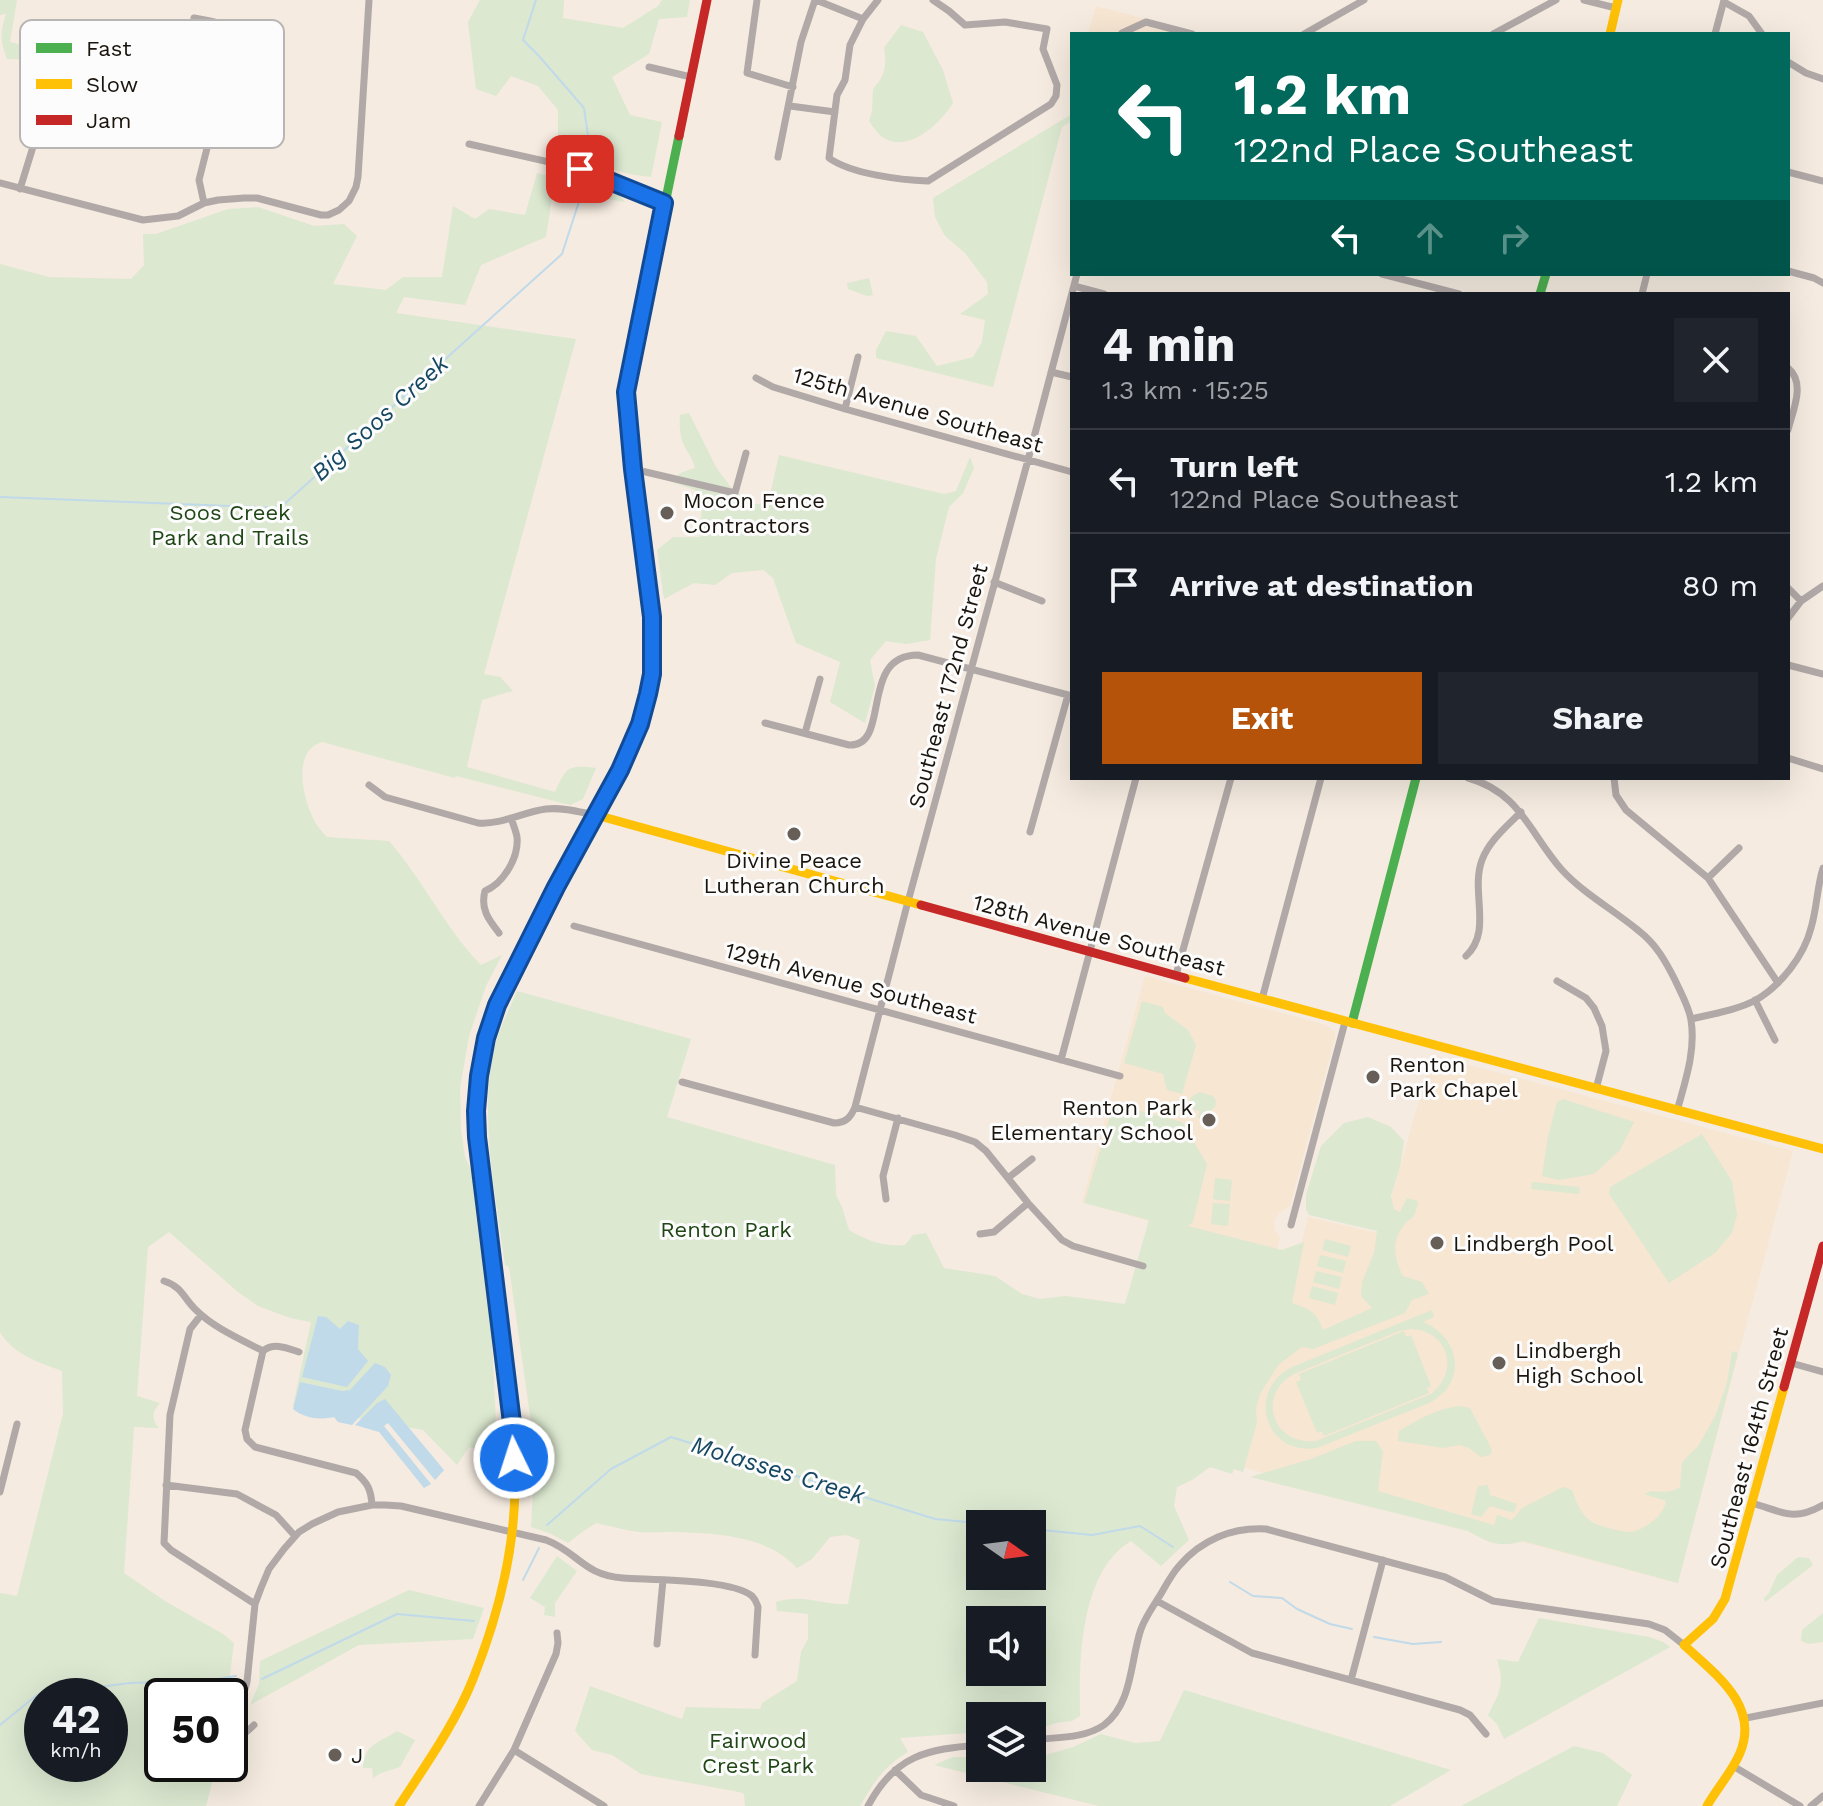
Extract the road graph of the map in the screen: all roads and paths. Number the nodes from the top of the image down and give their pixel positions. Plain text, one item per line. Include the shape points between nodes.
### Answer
1 (369, 0) edge
2 (707, 0) edge
3 (757, 0) edge
4 (816, 0) edge
5 (878, 0) edge
6 (933, 0) edge
7 (1364, 0) edge
8 (1556, 0) edge
9 (1584, 0) edge
10 (1724, 1) edge
11 (1617, 4) edge
12 (194, 18) dead end
13 (863, 19) junction
14 (204, 20) edge
15 (1124, 32) edge
16 (1184, 32) edge
17 (1308, 32) edge
18 (1497, 32) edge
19 (1610, 32) edge
20 (1716, 32) edge
21 (1761, 32) edge
22 (1790, 63) edge
23 (649, 67) dead end
24 (691, 77) junction
25 (1823, 79) edge
26 (793, 87) junction
27 (790, 106) junction
28 (835, 112) junction
29 (469, 144) dead end
30 (33, 148) edge
31 (207, 148) edge
32 (778, 157) dead end
33 (1790, 173) edge
34 (1823, 181) edge
35 (0, 183) edge
36 (20, 189) junction
37 (204, 203) junction
38 (664, 203) junction
39 (1790, 272) edge
40 (1076, 276) edge
41 (1390, 276) edge
42 (1823, 283) edge
43 (1074, 286) junction
44 (1072, 292) edge
45 (1096, 292) edge
46 (1451, 292) edge
47 (1070, 301) edge
48 (858, 357) dead end
49 (1790, 370) edge
50 (1051, 372) junction
51 (1070, 377) edge
52 (756, 378) dead end
53 (845, 409) junction
54 (1790, 421) edge
55 (746, 453) dead end
56 (1028, 460) junction
57 (633, 469) junction
58 (1070, 471) edge
59 (994, 582) junction
60 (1823, 586) edge
61 (1790, 590) edge
62 (1042, 601) dead end
63 (1801, 601) junction
64 (1790, 615) edge
65 (1790, 666) edge
66 (971, 669) junction
67 (1823, 674) edge
68 (820, 679) dead end
69 (1070, 695) edge
70 (765, 723) dead end
71 (805, 733) junction
72 (1790, 759) edge
73 (1823, 769) edge
74 (1135, 780) edge
75 (1230, 780) edge
76 (1320, 780) edge
77 (1415, 780) edge
78 (1475, 780) edge
79 (1614, 780) edge
80 (369, 785) dead end
81 (1521, 812) junction
82 (596, 815) junction
83 (511, 818) junction
84 (1030, 832) dead end
85 (1739, 848) dead end
86 (1823, 868) edge
87 (1708, 878) junction
88 (908, 902) junction
89 (574, 926) dead end
90 (499, 933) dead end
91 (1091, 951) junction
92 (1466, 956) dead end
93 (1176, 975) junction
94 (1557, 981) dead end
95 (1778, 983) junction
96 (1262, 999) junction
97 (1755, 1000) junction
98 (880, 1009) junction
99 (1691, 1019) junction
100 (1349, 1022) junction
101 (1775, 1040) dead end
102 (1061, 1060) junction
103 (1120, 1076) dead end
104 (682, 1082) dead end
105 (1596, 1089) junction
106 (855, 1107) junction
107 (1677, 1111) junction
108 (898, 1118) junction
109 (1823, 1149) edge
110 (1032, 1159) dead end
111 (1008, 1178) junction
112 (886, 1199) dead end
113 (1028, 1203) junction
114 (1291, 1225) dead end
115 (980, 1234) dead end
116 (1823, 1246) edge
117 (1143, 1266) dead end
118 (164, 1281) dead end
119 (1818, 1282) edge
120 (201, 1315) junction
121 (263, 1351) junction
122 (299, 1352) dead end
123 (1791, 1363) junction
124 (1823, 1372) edge
125 (17, 1424) dead end
126 (4, 1458) edge
127 (166, 1485) junction
128 (0, 1492) edge
129 (1752, 1503) junction
130 (372, 1505) junction
131 (1823, 1505) edge
132 (511, 1533) junction
133 (295, 1536) junction
134 (1383, 1560) junction
135 (663, 1580) junction
136 (1157, 1601) junction
137 (255, 1604) junction
138 (557, 1633) dead end
139 (657, 1644) dead end
140 (1684, 1645) junction
141 (755, 1655) dead end
142 (1351, 1680) junction
143 (1823, 1703) edge
144 (1746, 1718) junction
145 (254, 1725) dead end
146 (1486, 1734) dead end
147 (1046, 1738) edge
148 (966, 1747) edge
149 (514, 1750) junction
150 (1733, 1766) junction
151 (895, 1770) junction
152 (1823, 1796) edge
153 (399, 1806) edge
154 (479, 1806) edge
155 (604, 1806) edge
156 (868, 1806) edge
157 (954, 1806) edge
158 (1707, 1806) edge
159 (1800, 1806) edge
160 (1811, 1806) edge

1 - 37 street via 353,195 328,215 257,198
2 - 24 street
3 - 26 street via 747,73
4 - 13 street
4 - 26 street
5 - 13 street
6 - 28 street via 965,25 1005,22 1047,29 1043,49 1057,85 1051,104 928,181 859,171 829,158
7 - 17 street
8 - 18 street
9 - 11 street
10 - 20 street
10 - 21 street via 1749,16
11 - 19 street
12 - 14 street
13 - 28 street via 850,45
15 - 16 street via 1146,22
22 - 25 street
23 - 24 street
24 - 38 street
26 - 27 street
27 - 28 street
27 - 32 street
29 - 38 street via 580,169
30 - 36 street
31 - 37 street via 199,180
33 - 34 street
35 - 36 street
36 - 37 street via 143,220 178,216
38 - 57 street via 626,392
39 - 42 street
40 - 43 street, Southeast 172nd Street
41 - 46 street
43 - 44 street, Southeast 172nd Street
43 - 45 street
47 - 50 street, Southeast 172nd Street
48 - 53 street
49 - 54 street via 1798,383
50 - 51 street
50 - 56 street, Southeast 172nd Street
52 - 53 street, 125th Avenue Southeast
53 - 56 street, 125th Avenue Southeast
55 - 57 street via 735,493
56 - 58 street, 125th Avenue Southeast
56 - 59 street, Southeast 172nd Street
57 - 82 street via 652,617 652,674 640,724
59 - 62 street
59 - 66 street, Southeast 172nd Street
60 - 63 street
61 - 63 street
63 - 64 street
65 - 67 street
66 - 69 street
66 - 71 street via 918,655 900,658 885,674 870,732 861,743 849,745
66 - 88 street, Southeast 172nd Street
68 - 71 street
69 - 84 street
70 - 71 street
72 - 73 street
74 - 91 street
75 - 93 street
76 - 96 street
77 - 100 street
78 - 81 street via 1495,789
79 - 87 street via 1626,810
80 - 83 street, 128th Avenue Southeast via 385,797 478,823
81 - 92 street via 1481,861 1479,935
81 - 99 street via 1561,869 1654,945
82 - 83 street, 128th Avenue Southeast via 549,808
82 - 88 street, 128th Avenue Southeast
82 - 132 street via 497,1005 479,1076 477,1137 513,1431
83 - 90 street via 517,836 514,857 483,898 487,918
85 - 87 street
86 - 95 street via 1807,940
87 - 95 street
88 - 91 street, 128th Avenue Southeast
88 - 98 street, Southeast 172nd Street
89 - 98 street, 129th Avenue Southeast
91 - 93 street, 128th Avenue Southeast
91 - 102 street
93 - 96 street, 128th Avenue Southeast
94 - 105 street via 1586,998 1602,1026 1606,1051
95 - 97 street
96 - 100 street, 128th Avenue Southeast
97 - 99 street
97 - 101 street
98 - 102 street, 129th Avenue Southeast
98 - 106 street, Southeast 172nd Street
99 - 107 street via 1692,1045
100 - 105 street, 128th Avenue Southeast
100 - 114 street
102 - 103 street, 129th Avenue Southeast
104 - 106 street via 834,1123 851,1117
105 - 107 street, 128th Avenue Southeast
106 - 108 street
107 - 109 street, 128th Avenue Southeast
108 - 111 street via 975,1142
108 - 112 street via 883,1176
110 - 111 street
111 - 113 street
113 - 115 street via 994,1232
113 - 117 street via 1062,1240
116 - 119 street, Southeast 164th Street
118 - 120 street via 180,1288
119 - 123 street, Southeast 164th Street
120 - 121 street
120 - 127 street via 190,1329 170,1415
121 - 122 street via 276,1346
121 - 130 street via 247,1439 255,1447 356,1473 371,1491
123 - 124 street
123 - 129 street, Southeast 164th Street
125 - 126 street
126 - 128 street
127 - 133 street via 237,1494 276,1515
127 - 137 street via 164,1543
129 - 131 street via 1796,1515
129 - 140 street, Southeast 164th Street via 1725,1599 1713,1619
130 - 132 street via 401,1506
130 - 133 street via 338,1512
132 - 135 street via 558,1545 600,1574
132 - 153 street via 498,1607 472,1682
133 - 137 street via 269,1569
134 - 136 street via 1250,1528 1206,1542 1177,1567
134 - 140 street via 1445,1577 1493,1601 1649,1624
134 - 142 street
135 - 139 street
135 - 141 street via 705,1582 744,1591 756,1600
136 - 142 street via 1252,1653
136 - 147 street via 1141,1630 1118,1712 1091,1731
137 - 145 street via 247,1682 233,1731 243,1735
138 - 149 street via 556,1654
140 - 144 street via 1732,1692
142 - 146 street via 1460,1710
143 - 144 street
144 - 150 street via 1743,1746
148 - 151 street via 930,1751
149 - 154 street
149 - 155 street
150 - 158 street
150 - 159 street
151 - 156 street
151 - 157 street via 921,1795
152 - 160 street

